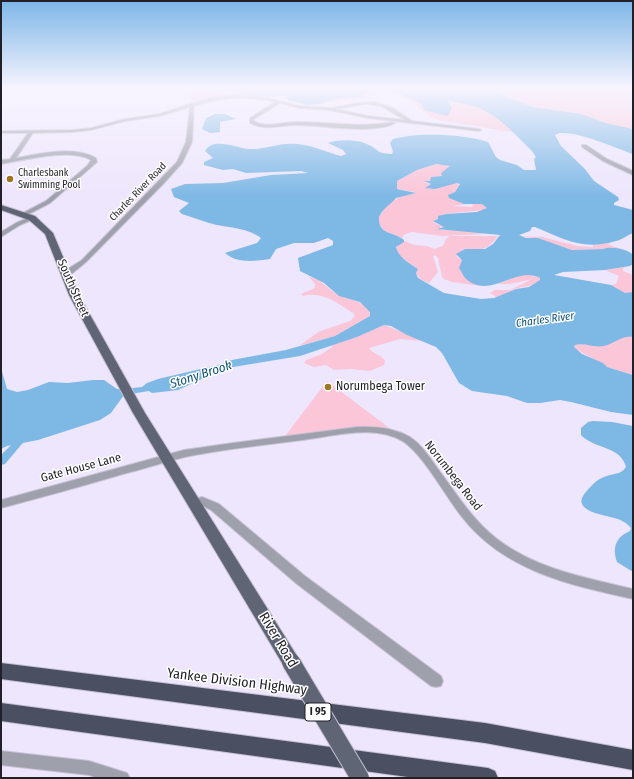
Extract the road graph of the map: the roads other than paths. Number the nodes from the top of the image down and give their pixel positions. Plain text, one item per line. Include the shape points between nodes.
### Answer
1 (111, 124) edge
2 (190, 124) edge
3 (257, 124) edge
4 (281, 124) edge
5 (319, 124) edge
6 (384, 124) edge
7 (431, 124) edge
8 (479, 130) dead end
9 (1, 132) edge
10 (32, 132) junction
11 (584, 146) dead end
12 (11, 161) junction
13 (1, 162) edge
14 (633, 172) edge
15 (1, 207) edge
16 (28, 216) junction
17 (1, 234) edge
18 (66, 274) junction
19 (127, 391) joint
20 (168, 459) junction
21 (196, 503) junction
22 (1, 504) edge
23 (633, 594) edge
24 (1, 671) edge
25 (436, 681) dead end
26 (1, 712) edge
27 (1, 758) edge
28 (633, 760) edge
29 (122, 778) edge
30 (360, 778) edge
31 (488, 778) edge

1 - 10 street via 92,130
2 - 18 street, Charles River Road via 188,142 178,163 165,179 84,261
3 - 4 street
5 - 6 street via 361,127
7 - 8 street
9 - 10 street
10 - 12 street
11 - 14 street via 615,165
12 - 13 street
12 - 16 street via 78,154 88,155 94,159 90,167
15 - 16 main road, South Street
16 - 17 street
16 - 18 main road, South Street via 49,233
18 - 19 main road, South Street via 74,295
19 - 20 main road, River Road
20 - 21 main road, River Road
20 - 22 street, Gate House Lane
20 - 23 street, Norumbega Road via 220,448 357,430 390,432 416,448 477,527 502,549 528,563 565,576
21 - 25 street via 202,501 215,507 294,574
21 - 30 main road, River Road, bridge
24 - 28 highway, Yankee Division Highway / I 95 via 485,733
26 - 31 highway
27 - 29 street via 89,768

